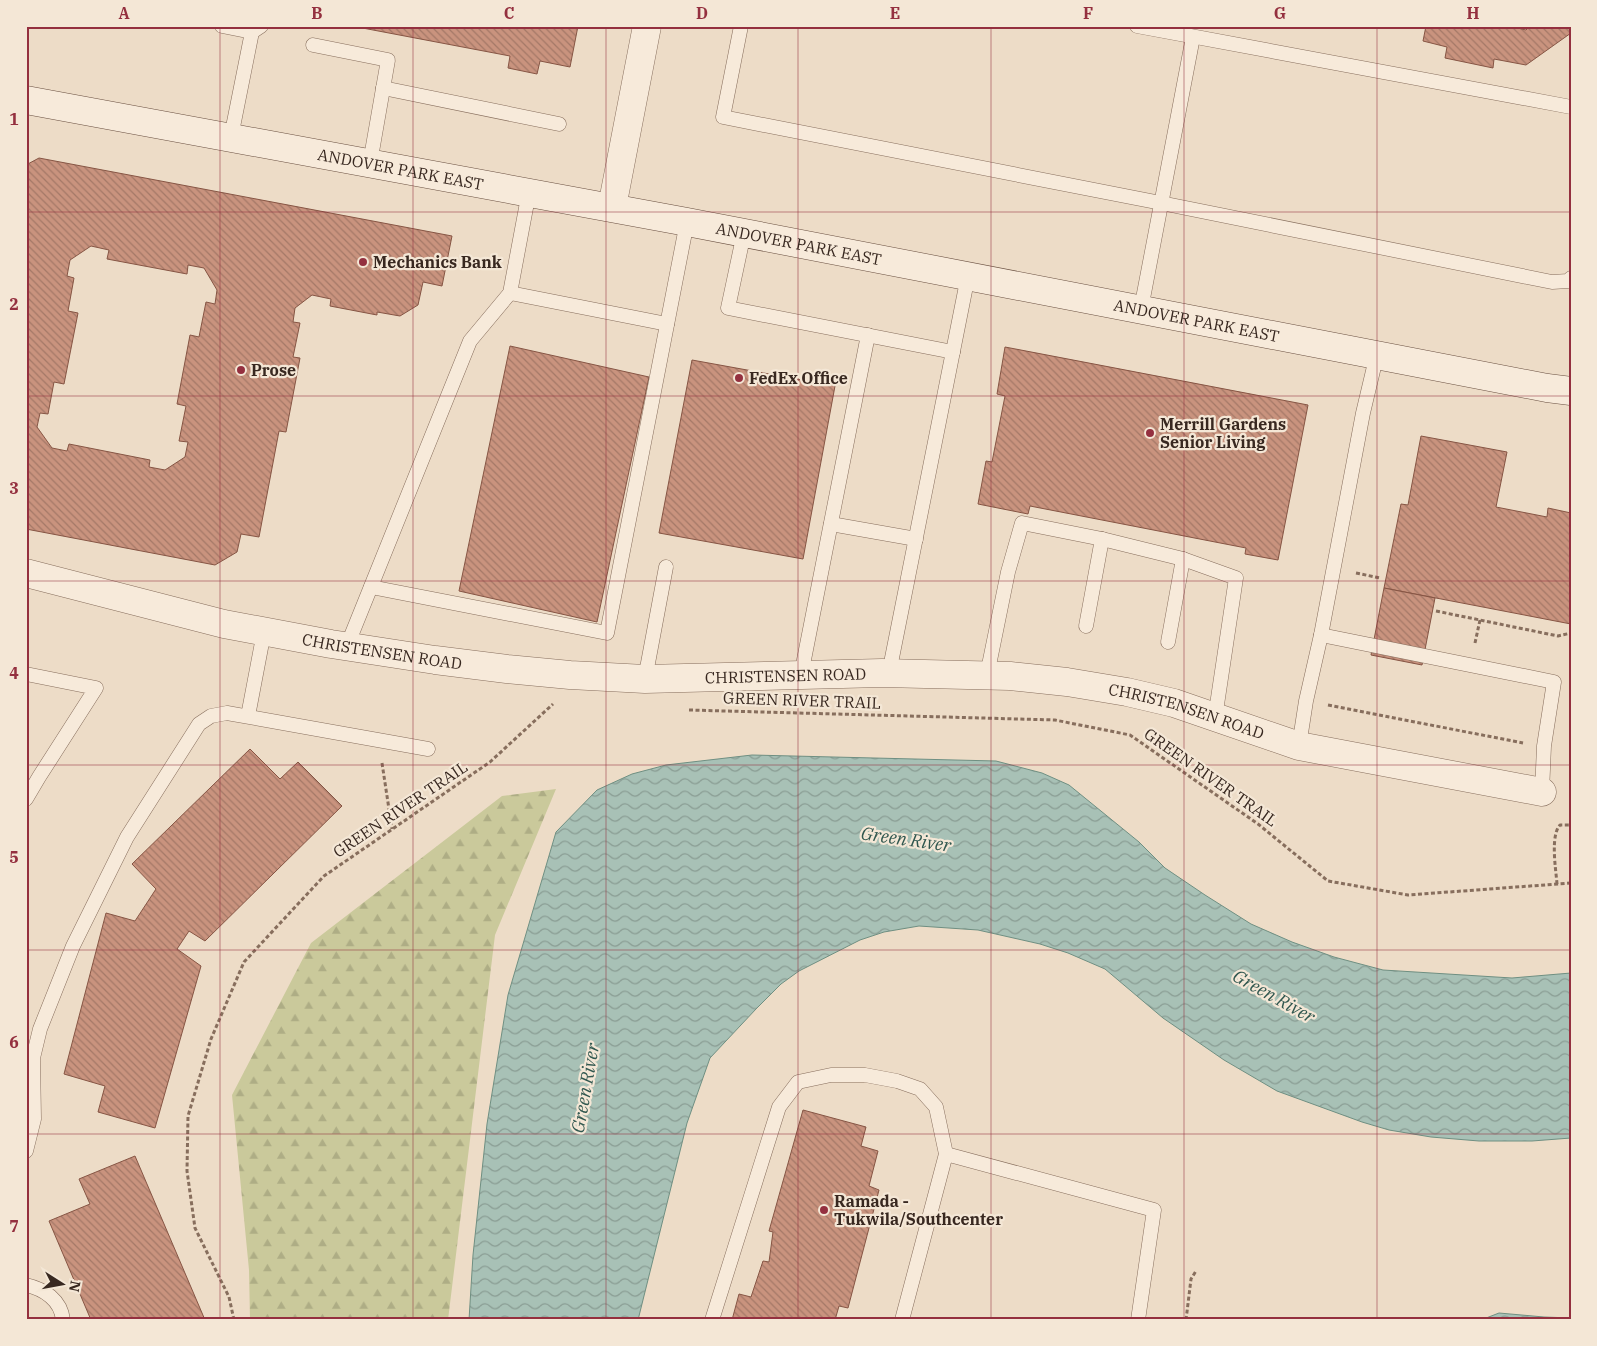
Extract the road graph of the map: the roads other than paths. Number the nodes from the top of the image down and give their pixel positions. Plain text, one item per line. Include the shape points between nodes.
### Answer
1 (222, 26) edge
2 (647, 26) edge
3 (741, 26) edge
4 (1137, 26) edge
5 (256, 29) edge
6 (1193, 37) junction
7 (313, 45) dead end
8 (383, 88) junction
9 (26, 100) edge
10 (1571, 107) edge
11 (559, 124) dead end
12 (231, 137) junction
13 (370, 163) junction
14 (529, 192) junction
15 (1161, 203) junction
16 (612, 207) junction
17 (687, 222) junction
18 (744, 232) junction
19 (968, 276) junction
20 (1571, 278) edge
21 (510, 293) junction
22 (1141, 309) junction
23 (667, 324) junction
24 (868, 336) junction
25 (953, 352) junction
26 (1377, 354) junction
27 (1571, 391) edge
28 (830, 524) junction
29 (916, 539) junction
30 (1102, 539) junction
31 (1184, 559) junction
32 (666, 567) dead end
33 (26, 573) edge
34 (371, 587) junction
35 (1086, 626) dead end
36 (264, 632) junction
37 (1321, 635) junction
38 (1168, 642) dead end
39 (347, 646) junction
40 (890, 673) junction
41 (26, 674) edge
42 (800, 675) junction
43 (987, 675) junction
44 (645, 679) junction
45 (248, 716) junction
46 (1216, 718) junction
47 (1299, 746) junction
48 (428, 749) dead end
49 (1542, 792) joint
50 (26, 799) edge
51 (30, 1082) edge
52 (26, 1151) edge
53 (946, 1154) junction
54 (26, 1285) edge
55 (63, 1320) edge
56 (712, 1320) edge
57 (902, 1320) edge
58 (1138, 1320) edge

1 - 5 lane
2 - 16 street
3 - 15 lane via 723,117
4 - 6 lane
5 - 12 lane
6 - 10 lane
6 - 15 lane
7 - 8 lane via 388,60
8 - 11 lane
8 - 13 lane
9 - 12 street, ANDOVER PARK EAST
12 - 13 street, ANDOVER PARK EAST
13 - 14 street, ANDOVER PARK EAST
14 - 16 street, ANDOVER PARK EAST
14 - 21 lane
15 - 20 lane via 1552,282
15 - 22 lane
16 - 17 street, ANDOVER PARK EAST
17 - 18 street, ANDOVER PARK EAST
17 - 23 lane
18 - 19 street, ANDOVER PARK EAST
18 - 24 lane via 728,308
19 - 22 street, ANDOVER PARK EAST
19 - 25 lane
21 - 23 lane
21 - 34 lane via 470,341
22 - 26 street, ANDOVER PARK EAST
23 - 34 lane via 607,632
24 - 25 lane
24 - 28 lane
25 - 29 lane
26 - 27 street, ANDOVER PARK EAST
26 - 37 lane
28 - 29 lane
28 - 42 lane
29 - 40 lane
30 - 31 lane
30 - 35 lane
30 - 43 lane via 1022,523 1008,572
31 - 38 lane
31 - 46 lane via 1236,578
32 - 44 lane
33 - 36 street, CHRISTENSEN ROAD
34 - 39 lane
36 - 39 street, CHRISTENSEN ROAD
36 - 45 lane
37 - 47 lane
37 - 49 lane via 1554,682 1544,746
39 - 44 street, CHRISTENSEN ROAD via 516,670
40 - 42 street, CHRISTENSEN ROAD
40 - 43 street, CHRISTENSEN ROAD
41 - 50 lane via 96,688
42 - 44 street, CHRISTENSEN ROAD
43 - 46 street, CHRISTENSEN ROAD via 1067,682 1127,692 1174,703
45 - 48 lane
45 - 51 lane via 227,712 211,716 199,724 126,836 73,946 40,1029
46 - 47 street, CHRISTENSEN ROAD
47 - 49 street, CHRISTENSEN ROAD
51 - 52 lane via 34,1120
53 - 56 lane via 936,1107 920,1089 865,1074 831,1075 798,1082 779,1107
53 - 57 lane
53 - 58 lane via 1154,1210
54 - 55 lane via 43,1290 55,1300

